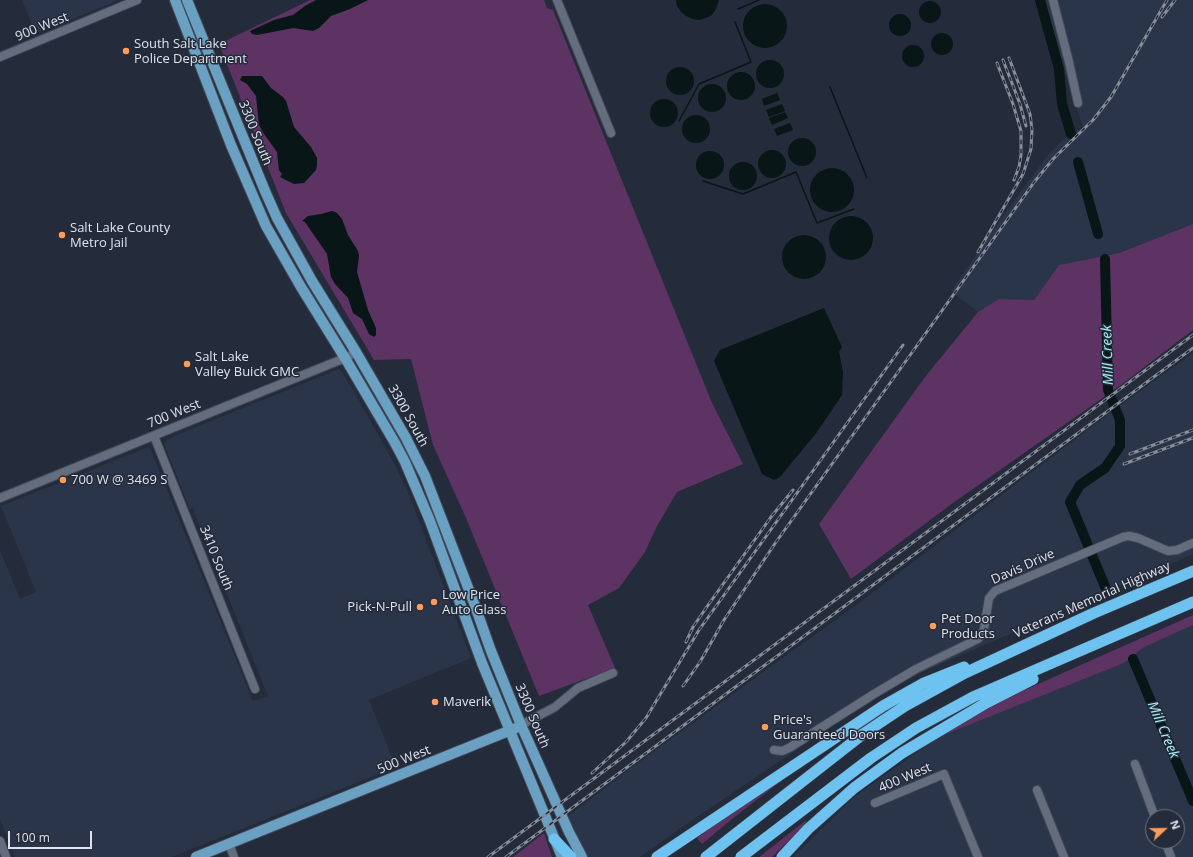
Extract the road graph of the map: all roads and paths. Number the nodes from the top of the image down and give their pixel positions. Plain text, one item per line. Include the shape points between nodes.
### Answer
1 (137, 0) edge
2 (175, 0) edge
3 (187, 0) edge
4 (557, 0) edge
5 (1053, 0) edge
6 (0, 57) edge
7 (1078, 103) dead end
8 (611, 133) dead end
9 (356, 352) junction
10 (346, 358) junction
11 (154, 436) junction
12 (0, 498) edge
13 (1193, 543) edge
14 (1193, 571) edge
15 (1193, 602) edge
16 (1094, 613) junction
17 (1107, 640) junction
18 (613, 673) dead end
19 (255, 690) dead end
20 (521, 725) junction
21 (510, 730) junction
22 (774, 750) dead end
23 (1135, 764) dead end
24 (1037, 790) dead end
25 (875, 803) dead end
26 (1152, 809) edge
27 (554, 838) junction
28 (0, 841) edge
29 (229, 844) junction
30 (6, 857) edge
31 (196, 857) edge
32 (234, 857) edge
33 (562, 857) edge
34 (570, 857) edge
35 (582, 857) edge
36 (657, 857) edge
37 (706, 857) edge
38 (741, 857) edge
39 (782, 857) edge
40 (978, 857) edge
41 (1064, 857) edge

1 - 6 street, 900 West
2 - 10 main road, 3300 South via 259,210 301,287
3 - 9 main road, 3300 South via 277,218
4 - 8 street
5 - 7 street
9 - 10 street, 700 West
9 - 20 main road, 3300 South via 425,476
10 - 11 street, 700 West
10 - 21 main road, 3300 South via 396,443 430,522 482,663
11 - 12 street, 700 West
11 - 19 street, 3410 South
13 - 22 street, Davis Drive via 1168,551 1138,538 1123,537 995,592 989,598 984,629 978,639 909,673 789,748 782,751
14 - 16 highway, Veterans Memorial Highway
15 - 17 highway
16 - 36 highway via 917,687 883,706
16 - 37 highway, Veterans Memorial Highway via 965,673 905,706 863,734
17 - 38 highway via 973,697 916,728 871,758
17 - 39 highway via 986,703 902,753 854,788 808,829
18 - 20 street, 500 West via 578,688 555,708
20 - 21 main road, 500 West
20 - 35 main road, 3300 South
21 - 27 main road, 3300 South
21 - 29 main road, 500 West
23 - 26 street
24 - 41 street
25 - 40 street, 400 West via 944,774
27 - 33 main road, 3300 South
27 - 34 highway
28 - 30 street
29 - 31 main road, 500 West
29 - 32 street

